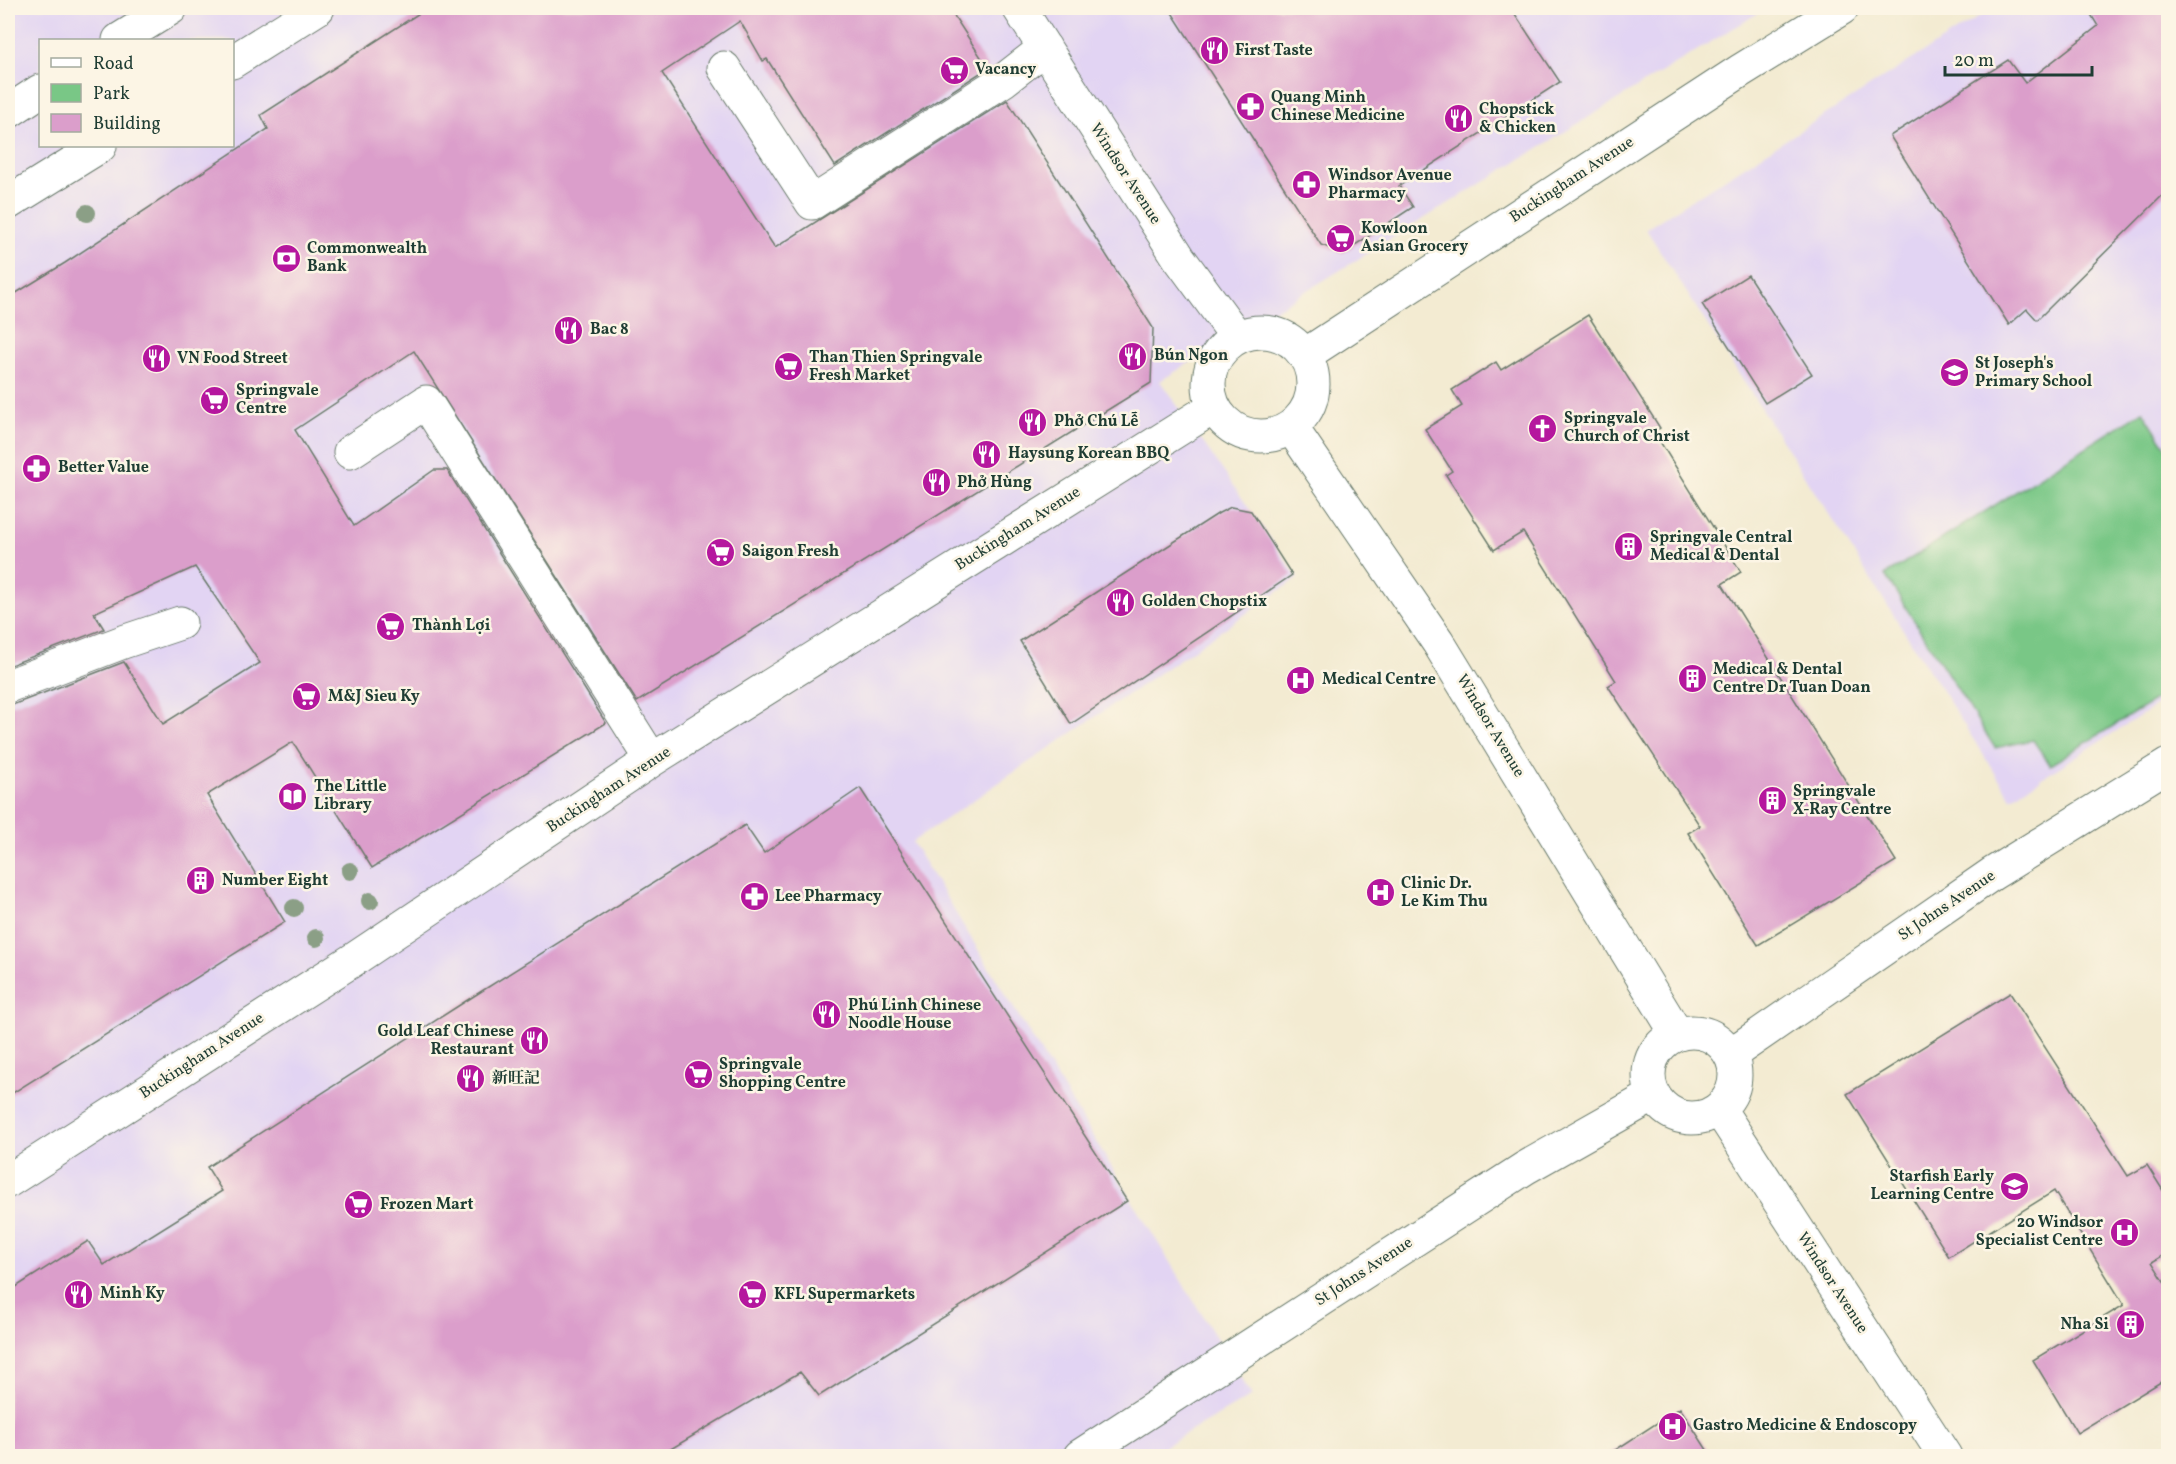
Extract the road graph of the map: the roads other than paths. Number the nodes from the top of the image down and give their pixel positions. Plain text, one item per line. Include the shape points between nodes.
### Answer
1 (171, 8) edge
2 (318, 8) edge
3 (1018, 8) edge
4 (1842, 8) edge
5 (121, 39) edge
6 (1045, 48) junction
7 (234, 61) edge
8 (724, 68) dead end
9 (39, 92) edge
10 (8, 112) edge
11 (98, 147) edge
12 (8, 203) edge
13 (1237, 337) junction
14 (1305, 355) junction
15 (1214, 407) junction
16 (1291, 427) junction
17 (350, 452) dead end
18 (180, 623) dead end
19 (8, 686) edge
20 (652, 760) junction
21 (2169, 765) edge
22 (1677, 1034) junction
23 (1730, 1055) junction
24 (1654, 1095) junction
25 (1719, 1109) junction
26 (8, 1180) edge
27 (1080, 1456) edge
28 (1945, 1456) edge

1 - 5 main road
2 - 7 main road
3 - 6 main road, Windsor Avenue
4 - 14 main road, Buckingham Avenue
6 - 8 main road via 1004,80 812,203
6 - 13 main road, Windsor Avenue via 1179,258
9 - 10 main road
11 - 12 main road
13 - 14 main road via 1267,332 1282,336
13 - 15 main road via 1224,347 1210,375
14 - 16 main road via 1313,386 1302,416
15 - 16 main road via 1234,429 1248,434 1277,433
15 - 20 main road, Buckingham Avenue
16 - 22 main road, Windsor Avenue via 1438,642
17 - 20 main road via 426,402
18 - 19 main road
20 - 26 main road, Buckingham Avenue via 356,958
21 - 23 main road, St Johns Avenue via 1992,874
22 - 23 main road via 1708,1034
22 - 24 main road via 1654,1053 1649,1081
23 - 25 main road via 1734,1083
24 - 25 main road via 1671,1113 1684,1117 1696,1118
24 - 27 main road, St Johns Avenue via 1525,1168
25 - 28 main road, Windsor Avenue

